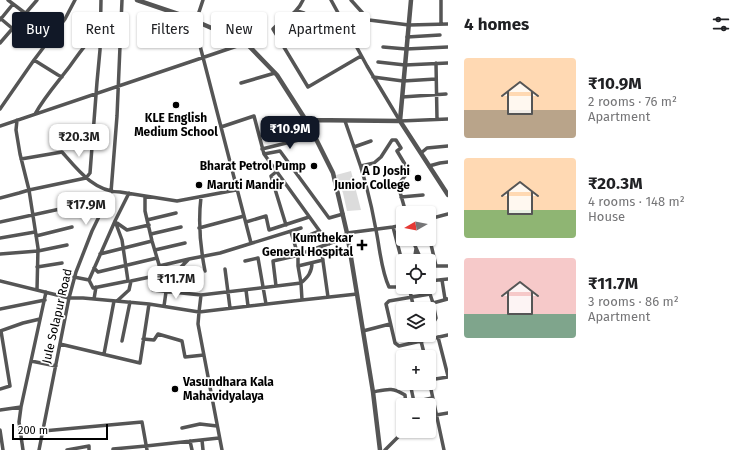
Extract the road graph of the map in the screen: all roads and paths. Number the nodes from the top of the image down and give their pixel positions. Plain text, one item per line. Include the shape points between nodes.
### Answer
1 (8, 0) edge
2 (37, 0) edge
3 (75, 0) edge
4 (101, 0) edge
5 (122, 0) edge
6 (137, 0) edge
7 (203, 0) edge
8 (303, 0) edge
9 (331, 0) edge
10 (351, 0) edge
11 (411, 0) edge
12 (441, 0) edge
13 (13, 4) junction
14 (297, 11) junction
15 (24, 12) edge
16 (26, 12) edge
17 (101, 12) edge
18 (172, 12) edge
19 (199, 12) edge
20 (300, 12) edge
21 (337, 12) edge
22 (362, 12) edge
23 (0, 19) edge
24 (370, 20) edge
25 (441, 24) junction
26 (448, 24) edge
27 (409, 25) junction
28 (12, 29) joint
29 (440, 35) dead end
30 (408, 37) junction
31 (0, 43) edge
32 (383, 47) dead end
33 (448, 47) edge
34 (85, 48) edge
35 (100, 48) edge
36 (200, 48) edge
37 (234, 48) edge
38 (250, 48) edge
39 (357, 48) edge
40 (406, 49) junction
41 (362, 56) junction
42 (203, 58) junction
43 (34, 60) junction
44 (378, 62) dead end
45 (448, 62) edge
46 (436, 63) junction
47 (405, 65) junction
48 (275, 73) junction
49 (62, 76) junction
50 (373, 77) junction
51 (436, 79) junction
52 (404, 80) junction
53 (240, 84) dead end
54 (118, 85) junction
55 (96, 93) junction
56 (436, 94) junction
57 (446, 94) dead end
58 (402, 97) junction
59 (0, 109) edge
60 (35, 114) junction
61 (437, 119) junction
62 (448, 119) edge
63 (17, 120) junction
64 (306, 120) junction
65 (345, 121) junction
66 (400, 121) junction
67 (0, 126) edge
68 (221, 127) junction
69 (315, 136) junction
70 (371, 141) dead end
71 (448, 146) edge
72 (354, 147) junction
73 (262, 149) junction
74 (421, 153) junction
75 (264, 154) junction
76 (21, 159) junction
77 (448, 162) edge
78 (361, 166) junction
79 (430, 166) junction
80 (276, 172) junction
81 (86, 178) junction
82 (29, 190) junction
83 (236, 190) junction
84 (111, 192) junction
85 (130, 193) junction
86 (423, 195) dead end
87 (448, 195) edge
88 (145, 196) junction
89 (201, 196) junction
90 (401, 197) junction
91 (0, 198) edge
92 (83, 204) dead end
93 (404, 206) edge
94 (176, 213) dead end
95 (343, 214) junction
96 (33, 215) junction
97 (448, 215) edge
98 (244, 216) junction
99 (309, 217) junction
100 (436, 218) edge
101 (148, 220) junction
102 (115, 221) junction
103 (0, 222) edge
104 (246, 222) junction
105 (149, 225) junction
106 (286, 225) junction
107 (396, 226) edge
108 (72, 227) dead end
109 (393, 227) junction
110 (181, 228) dead end
111 (200, 228) junction
112 (301, 228) dead end
113 (376, 228) junction
114 (320, 231) junction
115 (291, 232) junction
116 (347, 233) junction
117 (36, 234) junction
118 (151, 234) junction
119 (0, 238) edge
120 (152, 241) junction
121 (294, 241) junction
122 (252, 243) junction
123 (185, 244) dead end
124 (329, 244) junction
125 (67, 245) dead end
126 (415, 246) edge
127 (321, 247) junction
128 (122, 248) junction
129 (416, 249) junction
130 (155, 250) junction
131 (38, 251) junction
132 (0, 254) edge
133 (100, 254) junction
134 (400, 254) edge
135 (415, 254) edge
136 (418, 254) edge
137 (298, 255) junction
138 (202, 257) junction
139 (157, 258) junction
140 (189, 259) junction
141 (246, 260) dead end
142 (323, 260) junction
143 (62, 263) dead end
144 (312, 263) junction
145 (125, 265) junction
146 (159, 266) junction
147 (298, 266) junction
148 (436, 266) edge
149 (448, 266) edge
150 (38, 267) junction
151 (94, 268) junction
152 (225, 269) dead end
153 (205, 271) dead end
154 (74, 277) junction
155 (448, 279) edge
156 (90, 280) junction
157 (436, 280) edge
158 (442, 280) junction
159 (0, 281) edge
160 (301, 283) junction
161 (276, 286) junction
162 (96, 287) junction
163 (396, 287) edge
164 (264, 288) junction
165 (37, 290) junction
166 (153, 290) dead end
167 (246, 290) junction
168 (166, 291) junction
169 (46, 292) junction
170 (228, 292) junction
171 (357, 294) junction
172 (410, 294) edge
173 (201, 295) junction
174 (328, 297) junction
175 (411, 297) junction
176 (68, 298) junction
177 (94, 299) junction
178 (446, 299) edge
179 (44, 300) junction
180 (302, 300) junction
181 (116, 301) junction
182 (130, 302) junction
183 (412, 302) edge
184 (433, 302) edge
185 (436, 302) edge
186 (149, 304) junction
187 (266, 304) junction
188 (164, 306) junction
189 (248, 306) junction
190 (230, 308) junction
191 (0, 309) edge
192 (199, 312) junction
193 (40, 319) junction
194 (390, 324) junction
195 (0, 331) edge
196 (363, 331) junction
197 (448, 335) edge
198 (438, 337) joint
199 (143, 339) junction
200 (122, 341) dead end
201 (415, 342) edge
202 (60, 344) junction
203 (104, 354) junction
204 (204, 355) junction
205 (31, 361) junction
206 (56, 366) junction
207 (448, 376) edge
208 (436, 379) edge
209 (0, 388) edge
210 (431, 390) edge
211 (373, 392) junction
212 (405, 398) edge
213 (432, 398) edge
214 (21, 407) junction
215 (0, 410) edge
216 (448, 413) edge
217 (436, 415) joint
218 (217, 426) junction
219 (182, 428) dead end
220 (0, 430) edge
221 (43, 431) junction
222 (219, 438) junction
223 (397, 438) edge
224 (202, 440) junction
225 (190, 441) junction
226 (146, 448) edge
227 (157, 448) edge
228 (75, 449) edge
229 (3, 450) edge
230 (23, 450) edge
231 (39, 450) edge
232 (67, 450) edge
233 (89, 450) edge
234 (113, 450) edge
235 (192, 450) edge
236 (203, 450) edge
237 (222, 450) edge
238 (380, 450) edge
239 (385, 450) edge
240 (444, 450) edge

1 - 13 street
2 - 16 street
3 - 43 street via 66,19
4 - 17 street
5 - 54 street, Jule Solapur Road
6 - 18 street
7 - 19 street
8 - 14 street
9 - 21 street
10 - 22 street
11 - 27 street
12 - 25 street
13 - 15 street
13 - 23 street
14 - 20 street
14 - 41 street via 273,29 308,87
23 - 28 street
24 - 27 street
25 - 26 street
25 - 27 street
27 - 30 street
28 - 31 street
29 - 30 street
30 - 40 street
32 - 40 street
33 - 40 street
34 - 49 street
35 - 55 street
36 - 42 street
37 - 42 street
38 - 48 street
39 - 41 street
40 - 47 street
41 - 50 street
42 - 54 street
42 - 68 street
43 - 49 street
43 - 59 street
44 - 47 street
45 - 46 street
46 - 47 street
46 - 51 street
47 - 52 street
48 - 53 street
48 - 64 street
49 - 60 street
50 - 52 street
50 - 66 street
51 - 52 street
51 - 56 street
52 - 58 street
54 - 55 street
54 - 84 street, Jule Solapur Road
55 - 60 street
55 - 81 street via 91,169
56 - 57 street
56 - 58 street
56 - 61 street
58 - 66 street
60 - 63 street
61 - 62 street
61 - 66 street
63 - 67 street
63 - 76 street via 16,130
64 - 65 street
64 - 69 street
65 - 66 street
65 - 72 street
66 - 74 street
68 - 73 street via 254,116
68 - 83 street
69 - 73 street
69 - 95 street via 334,173
70 - 72 street
71 - 74 street via 427,148
72 - 78 street
73 - 75 street
74 - 79 street
75 - 80 street
75 - 95 street via 280,151 329,218
76 - 81 street via 62,152
76 - 82 street
77 - 79 street
78 - 90 street via 374,163 392,140 396,140 401,148 397,151 409,171 398,185
78 - 113 street
79 - 87 street
80 - 99 street
80 - 106 street via 271,176
81 - 82 street
81 - 84 street
82 - 91 street
82 - 96 street
83 - 89 street
83 - 98 street
84 - 85 street
84 - 154 street, Jule Solapur Road
85 - 88 street
85 - 102 street
86 - 90 street
88 - 89 street via 177,201
88 - 101 street
89 - 111 street via 198,216
90 - 93 street
92 - 96 street
94 - 101 street
95 - 116 street
96 - 103 street
96 - 117 street
97 - 100 street
98 - 104 street
98 - 111 street
99 - 106 street
99 - 114 street
101 - 105 street
102 - 105 street via 127,230
102 - 128 street
102 - 133 street
104 - 106 street via 266,216 270,230
104 - 122 street
105 - 118 street
107 - 109 street
108 - 117 street
109 - 113 street
109 - 134 street
110 - 118 street
111 - 138 street
112 - 115 street
113 - 116 street
113 - 163 street via 384,278 389,288
114 - 121 street
114 - 124 street
115 - 121 street
115 - 122 street
116 - 124 street
116 - 171 street
117 - 119 street
117 - 131 street
118 - 120 street
120 - 128 street
120 - 130 street
121 - 137 street
122 - 138 street
123 - 130 street
124 - 127 street
125 - 131 street
126 - 129 street
127 - 137 street
127 - 142 street
128 - 133 street
128 - 145 street
129 - 135 street
129 - 136 street
130 - 139 street
131 - 132 street
131 - 150 street
133 - 151 street
137 - 147 street
137 - 161 street via 273,261
138 - 140 street
138 - 153 street
139 - 145 street
139 - 146 street
140 - 146 street
140 - 168 street via 172,276
141 - 164 street via 258,258
142 - 144 street
142 - 174 street
143 - 150 street
144 - 147 street
144 - 160 street via 309,276
145 - 151 street via 98,272
145 - 162 street via 128,281
146 - 181 street via 164,274 132,281 129,290
147 - 160 street
148 - 149 street
150 - 165 street
151 - 156 street
152 - 170 street
154 - 156 street
154 - 176 street, Jule Solapur Road
155 - 158 street
156 - 162 street via 93,288
157 - 158 street
158 - 178 street
159 - 165 street
160 - 161 street
160 - 180 street
161 - 164 street
162 - 177 street
164 - 167 street
164 - 187 street
165 - 169 street
166 - 168 street
167 - 170 street
167 - 189 street
168 - 173 street
168 - 188 street
169 - 176 street
169 - 179 street
170 - 173 street
170 - 190 street
171 - 174 street
171 - 196 street
172 - 175 street
173 - 192 street
174 - 180 street
175 - 183 street
175 - 184 street via 430,294
175 - 194 street via 387,302
176 - 177 street
176 - 202 street, Jule Solapur Road
177 - 181 street
178 - 185 street
179 - 191 street
179 - 193 street
180 - 187 street
181 - 182 street
181 - 203 street
182 - 186 street
182 - 200 street
186 - 188 street
186 - 199 street
187 - 189 street
188 - 192 street
189 - 190 street
190 - 192 street
192 - 204 street via 198,324
193 - 195 street
193 - 205 street
194 - 196 street
194 - 201 street via 396,345
195 - 209 street via 10,386
196 - 211 street
197 - 198 street
198 - 207 street
199 - 203 street via 140,363
199 - 204 street via 154,340 158,334 182,341 185,357
202 - 203 street
202 - 206 street, Jule Solapur Road
204 - 218 street
205 - 206 street
205 - 214 street
206 - 221 street, Jule Solapur Road
207 - 208 street
210 - 213 street
211 - 212 street via 395,389 405,395
211 - 238 street
214 - 215 street
214 - 230 street via 19,422
216 - 217 street
217 - 240 street
218 - 219 street via 200,424
218 - 222 street
220 - 229 street
221 - 226 street via 142,422
221 - 231 street, Jule Solapur Road
222 - 224 street
222 - 237 street
223 - 239 street
224 - 225 street
224 - 236 street
225 - 227 street
225 - 235 street
226 - 227 street
226 - 234 street
228 - 232 street
228 - 233 street via 89,446

